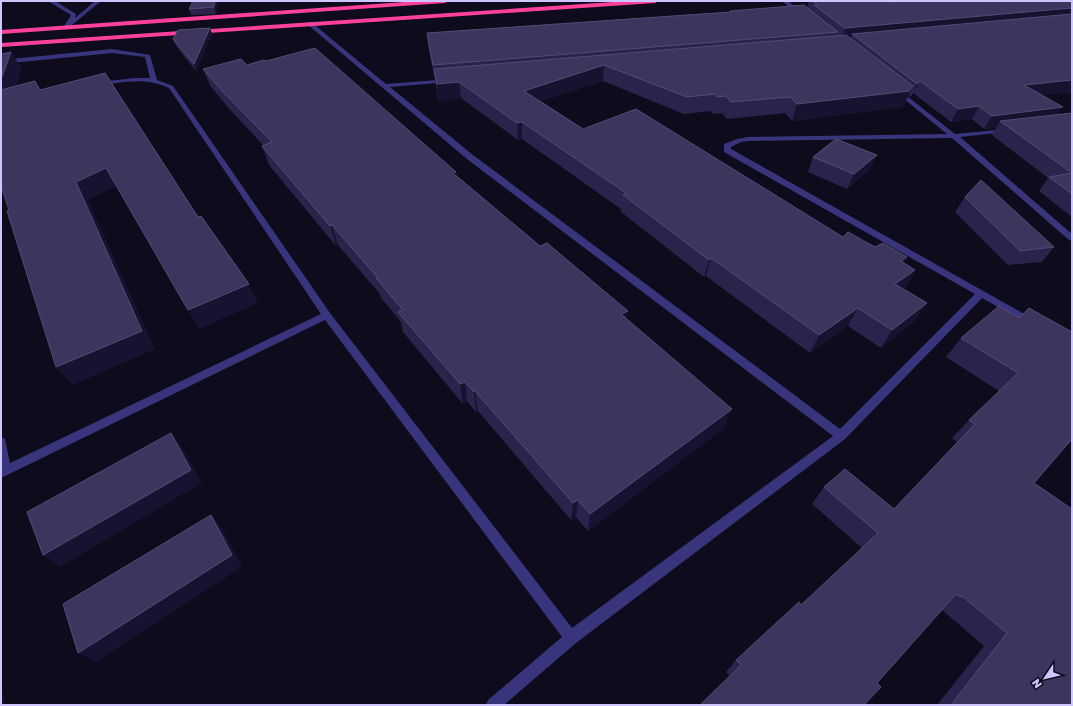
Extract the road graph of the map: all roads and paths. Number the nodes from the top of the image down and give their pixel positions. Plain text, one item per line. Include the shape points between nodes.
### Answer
1 (51, 1) edge
2 (98, 1) edge
3 (445, 1) edge
4 (655, 1) edge
5 (785, 1) edge
6 (809, 20) edge
7 (309, 23) junction
8 (66, 28) junction
9 (1, 32) edge
10 (1, 45) edge
11 (1, 62) edge
12 (154, 80) junction
13 (455, 80) edge
14 (86, 86) edge
15 (384, 86) junction
16 (892, 86) edge
17 (1017, 128) edge
18 (954, 136) junction
19 (1072, 238) edge
20 (981, 293) junction
21 (327, 315) junction
22 (1040, 326) edge
23 (841, 436) junction
24 (1, 442) edge
25 (4, 471) edge
26 (571, 638) junction
27 (493, 705) edge

1 - 8 street via 74,15
2 - 8 street
3 - 8 highway
4 - 7 highway
5 - 6 street
7 - 10 highway
7 - 15 street
8 - 9 highway
11 - 12 street via 112,51 148,56
12 - 14 street via 131,79
12 - 21 street via 171,88
13 - 15 street
15 - 23 street via 470,157
16 - 18 street
17 - 18 street
18 - 19 street
18 - 20 street via 748,139 732,142 727,146 727,150
20 - 22 street
20 - 23 street
21 - 25 street
21 - 26 street
23 - 26 street
24 - 25 street
26 - 27 street

